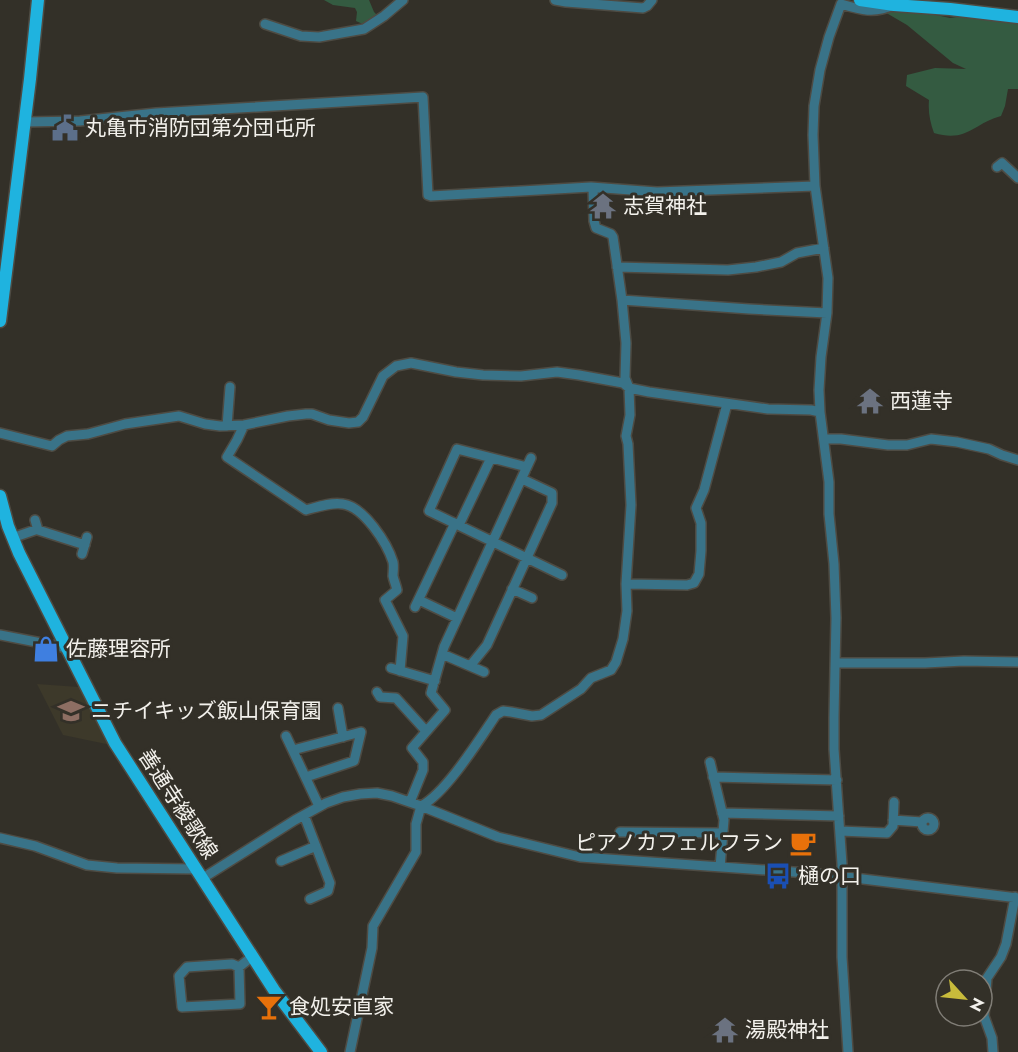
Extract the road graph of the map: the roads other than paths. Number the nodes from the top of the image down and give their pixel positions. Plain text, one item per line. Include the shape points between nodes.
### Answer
1 (38, 0) edge
2 (403, 0) edge
3 (555, 0) edge
4 (652, 0) edge
5 (860, 0) edge
6 (838, 2) edge
7 (944, 4) edge
8 (894, 5) junction
9 (1018, 17) edge
10 (265, 24) dead end
11 (25, 122) junction
12 (997, 167) dead end
13 (1018, 178) edge
14 (815, 186) junction
15 (593, 188) junction
16 (824, 248) junction
17 (617, 267) junction
18 (622, 300) junction
19 (827, 313) junction
20 (0, 321) edge
21 (230, 387) dead end
22 (629, 388) junction
23 (727, 404) junction
24 (820, 412) junction
25 (244, 425) junction
26 (227, 426) junction
27 (0, 433) edge
28 (824, 439) junction
29 (491, 458) junction
30 (1018, 460) edge
31 (522, 479) junction
32 (0, 496) edge
33 (457, 524) junction
34 (12, 538) junction
35 (493, 541) junction
36 (84, 545) dead end
37 (527, 558) junction
38 (562, 575) dead end
39 (626, 584) junction
40 (512, 589) junction
41 (532, 598) dead end
42 (458, 618) junction
43 (0, 635) edge
44 (67, 648) junction
45 (442, 654) junction
46 (1018, 662) edge
47 (835, 663) junction
48 (470, 666) junction
49 (484, 672) dead end
50 (435, 681) junction
51 (377, 692) dead end
52 (338, 708) dead end
53 (426, 731) junction
54 (286, 736) dead end
55 (343, 737) junction
56 (293, 750) junction
57 (710, 762) dead end
58 (306, 777) junction
59 (713, 777) junction
60 (837, 780) junction
61 (410, 802) junction
62 (894, 802) dead end
63 (319, 806) junction
64 (421, 806) junction
65 (722, 813) junction
66 (304, 815) junction
67 (839, 816) junction
68 (893, 820) junction
69 (922, 822) dead end
70 (840, 831) junction
71 (620, 832) dead end
72 (723, 833) junction
73 (0, 838) edge
74 (316, 846) junction
75 (281, 861) dead end
76 (720, 867) junction
77 (200, 873) junction
78 (842, 876) junction
79 (1017, 897) edge
80 (310, 899) dead end
81 (253, 956) junction
82 (239, 967) junction
83 (321, 1052) edge
84 (350, 1052) edge
85 (848, 1052) edge
86 (993, 1052) edge

1 - 11 main road
2 - 10 street via 364,29 318,37 301,36
3 - 4 street via 643,8
5 - 8 main road
6 - 8 street via 880,11
6 - 14 street via 814,106
7 - 8 main road
7 - 9 main road
11 - 15 street via 423,97 428,195
11 - 20 main road
12 - 13 street via 1002,163
14 - 15 street via 657,192
14 - 16 street
15 - 17 street via 596,228 613,237
16 - 17 street via 797,252 781,262 728,270
16 - 19 street
17 - 18 street
18 - 19 street
18 - 22 street via 625,378
19 - 24 street
21 - 26 street
22 - 23 street
22 - 25 street via 623,383 556,372 483,375 411,363 396,366 383,376 358,422 306,414
22 - 39 street via 626,436 631,505
23 - 24 street
23 - 39 street via 696,508 700,523 699,574 694,583
24 - 28 street
25 - 26 street
25 - 50 street via 225,460 267,480 306,510 343,504 372,520 391,551 397,590 385,600 403,636 395,670
26 - 27 street via 179,417 160,418 67,436 52,446
28 - 30 street via 888,445 931,439 989,449
28 - 47 street via 834,564
29 - 31 street via 529,463
29 - 33 street
29 - 33 street via 457,449 429,511
31 - 35 street
31 - 37 street via 552,494 552,503
32 - 34 main road, 善通寺綾歌線
33 - 35 street
33 - 42 street via 417,604
34 - 36 street via 36,525
34 - 44 main road, 善通寺綾歌線
35 - 37 street
35 - 42 street
37 - 38 street
37 - 40 street
39 - 64 street via 623,639 611,670 591,678 542,715 503,711 496,715 454,775
40 - 41 street
40 - 48 street via 487,645
42 - 45 street
43 - 44 street
44 - 77 main road, 善通寺綾歌線 via 116,743
45 - 48 street
45 - 50 street
46 - 47 street
47 - 60 street
48 - 49 street
50 - 53 street via 431,693 445,710
51 - 53 street via 380,697 396,698
52 - 55 street
53 - 61 street via 411,748 423,762 423,770
54 - 56 street
55 - 56 street
55 - 58 street via 361,732 354,761
56 - 58 street
57 - 59 street
58 - 63 street
59 - 60 street
59 - 65 street
60 - 67 street
61 - 63 street via 392,796 360,794
61 - 64 street
62 - 68 street
63 - 66 street
64 - 76 street via 498,837 580,857
64 - 84 street via 416,824 416,852 373,926
65 - 67 street
65 - 72 street
66 - 74 street
66 - 77 street
67 - 70 street
68 - 69 street
68 - 70 street via 887,833
70 - 78 street
71 - 72 street
72 - 76 street
73 - 77 street via 87,865
74 - 75 street
74 - 80 street via 330,883 328,891
76 - 78 street
77 - 81 main road, 善通寺綾歌線
78 - 79 street
78 - 85 street
79 - 86 street via 1006,944 987,978 984,1016
81 - 82 street
81 - 83 main road, 善通寺綾歌線
82 - 82 street via 187,967 179,976 182,1007 240,1004

